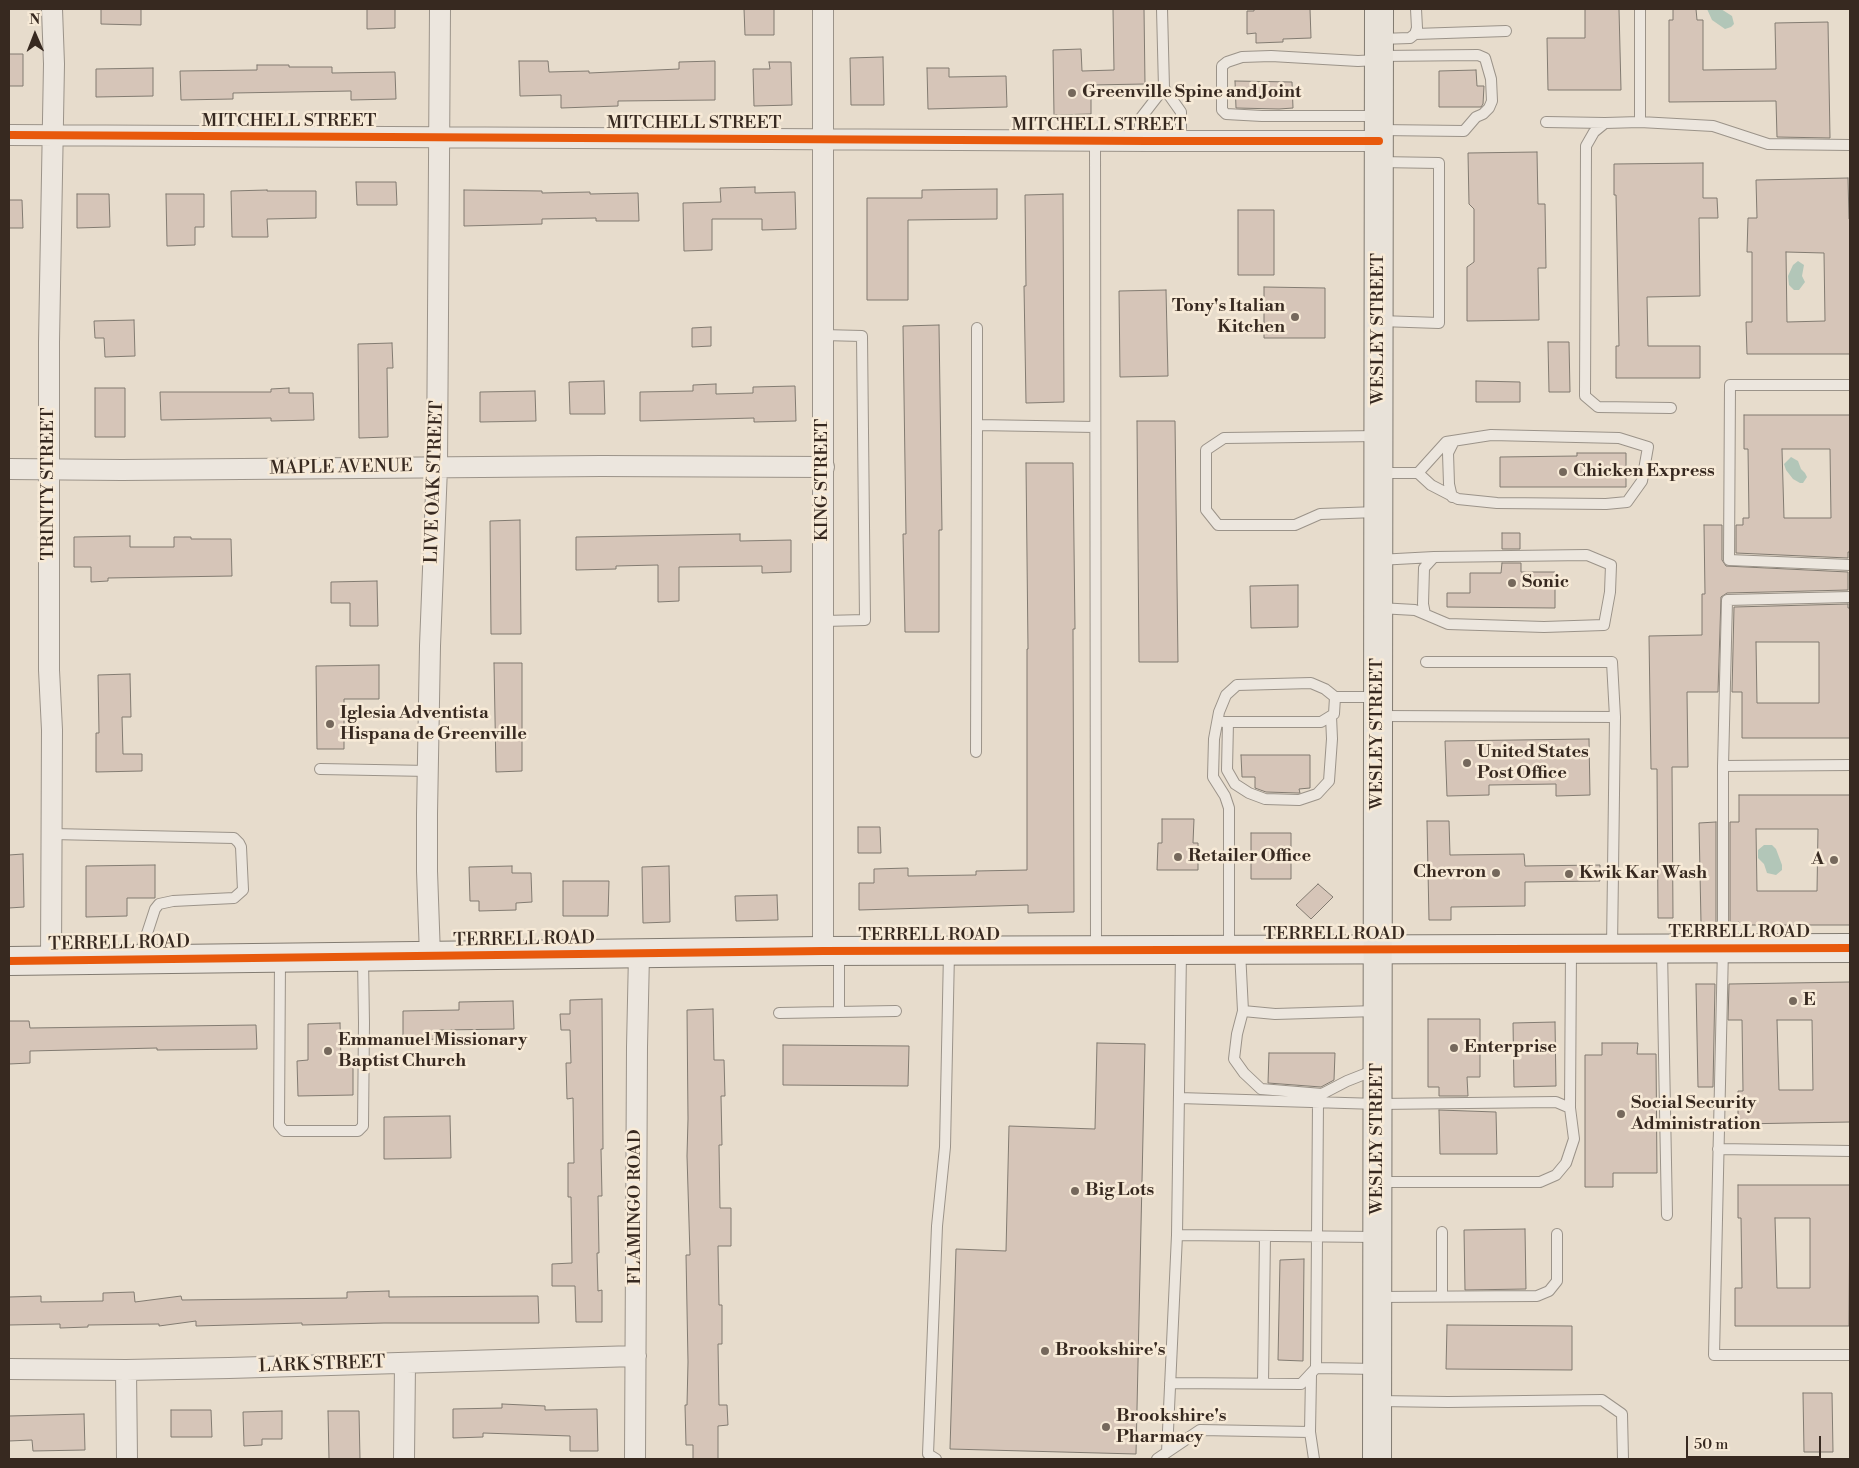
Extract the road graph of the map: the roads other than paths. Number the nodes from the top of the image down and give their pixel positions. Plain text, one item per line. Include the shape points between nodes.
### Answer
1 (52, 9) edge
2 (440, 9) edge
3 (823, 9) edge
4 (1162, 9) edge
5 (1379, 9) edge
6 (1416, 9) edge
7 (1640, 9) edge
8 (1506, 31) dead end
9 (1415, 34) junction
10 (1379, 52) junction
11 (1164, 88) junction
12 (1546, 122) dead end
13 (1640, 122) junction
14 (1605, 123) junction
15 (9, 135) edge
16 (52, 135) junction
17 (440, 137) junction
18 (1379, 137) junction
19 (822, 138) junction
20 (1095, 140) junction
21 (1140, 141) junction
22 (1181, 142) junction
23 (1850, 144) edge
24 (1379, 321) junction
25 (977, 328) dead end
26 (823, 335) junction
27 (1850, 385) edge
28 (1671, 408) dead end
29 (977, 425) junction
30 (1095, 427) junction
31 (1379, 436) junction
32 (1454, 440) junction
33 (436, 467) junction
34 (824, 468) junction
35 (9, 469) edge
36 (50, 470) junction
37 (1378, 473) junction
38 (1418, 473) junction
39 (1452, 497) junction
40 (1378, 512) junction
41 (1434, 557) junction
42 (1378, 560) junction
43 (1850, 565) edge
44 (1850, 597) edge
45 (1378, 608) junction
46 (1425, 614) junction
47 (824, 621) junction
48 (1426, 662) dead end
49 (1335, 696) junction
50 (1378, 706) junction
51 (1330, 716) junction
52 (1615, 717) junction
53 (1217, 722) junction
54 (1228, 722) junction
55 (976, 752) dead end
56 (1850, 765) edge
57 (1723, 766) junction
58 (320, 769) dead end
59 (429, 771) junction
60 (52, 834) junction
61 (1723, 948) junction
62 (1850, 948) edge
63 (1571, 949) junction
64 (1612, 949) junction
65 (1662, 949) junction
66 (1181, 950) junction
67 (1235, 950) junction
68 (1378, 950) junction
69 (831, 951) junction
70 (949, 951) junction
71 (1096, 951) junction
72 (639, 954) junction
73 (430, 956) junction
74 (363, 957) junction
75 (280, 958) junction
76 (139, 959) junction
77 (51, 960) junction
78 (9, 961) edge
79 (896, 1011) dead end
80 (1242, 1011) junction
81 (1378, 1011) junction
82 (839, 1012) junction
83 (780, 1013) dead end
84 (1378, 1069) junction
85 (1179, 1098) junction
86 (1318, 1102) junction
87 (1378, 1104) junction
88 (1570, 1108) junction
89 (1718, 1149) junction
90 (1850, 1152) edge
91 (1377, 1182) junction
92 (1667, 1215) dead end
93 (1442, 1232) dead end
94 (1557, 1234) dead end
95 (1177, 1235) junction
96 (1265, 1236) junction
97 (1317, 1236) junction
98 (1377, 1237) junction
99 (1442, 1296) junction
100 (1377, 1297) junction
101 (1850, 1355) edge
102 (636, 1356) junction
103 (405, 1362) junction
104 (9, 1369) edge
105 (1377, 1369) junction
106 (126, 1370) junction
107 (1313, 1371) junction
108 (1170, 1383) junction
109 (1263, 1383) junction
110 (1377, 1401) junction
111 (1310, 1432) junction
112 (1167, 1452) junction
113 (127, 1459) edge
114 (404, 1459) edge
115 (635, 1459) edge
116 (936, 1459) edge
117 (1157, 1459) edge
118 (1314, 1459) edge
119 (1377, 1459) edge
120 (1623, 1459) edge

1 - 16 street, TRINITY STREET
2 - 17 street, LIVE OAK STREET
3 - 19 street, KING STREET
4 - 11 lane
5 - 10 main road, WESLEY STREET
6 - 9 lane
7 - 13 lane
8 - 9 lane
9 - 10 lane
10 - 18 main road, WESLEY STREET
10 - 18 lane via 1478,55 1485,58 1491,79 1492,101 1489,108 1464,130
10 - 18 lane via 1358,61 1242,57 1222,66 1222,110 1226,114 1262,116
11 - 21 lane via 1140,119
11 - 22 lane via 1181,112
12 - 14 lane
13 - 14 lane
13 - 23 lane via 1714,126 1768,144
14 - 28 lane via 1594,132 1586,146 1585,396 1598,407
15 - 16 street, MITCHELL STREET
16 - 17 street, MITCHELL STREET
16 - 36 street, TRINITY STREET
17 - 19 street, MITCHELL STREET
17 - 33 street, LIVE OAK STREET
18 - 22 street, MITCHELL STREET
18 - 24 main road, WESLEY STREET
18 - 24 lane via 1439,163 1439,323
19 - 20 street, MITCHELL STREET
19 - 26 street, KING STREET
20 - 21 street, MITCHELL STREET
20 - 30 lane
21 - 22 street, MITCHELL STREET
24 - 31 main road, WESLEY STREET
25 - 29 lane
26 - 34 street, KING STREET
26 - 47 lane via 862,336 864,610 864,620
27 - 43 lane via 1730,385 1729,550 1729,560
29 - 30 lane
29 - 55 lane
30 - 71 lane
31 - 37 main road, WESLEY STREET
31 - 40 lane via 1224,438 1206,450 1206,510 1218,525 1295,525 1320,514
32 - 38 lane via 1446,442
32 - 39 lane via 1448,453 1448,484
32 - 39 lane via 1491,435 1619,438 1648,447 1642,481 1627,502 1497,503
33 - 34 street, MAPLE AVENUE
33 - 36 street, MAPLE AVENUE
33 - 59 street, LIVE OAK STREET
34 - 47 street, KING STREET
35 - 36 street, MAPLE AVENUE
36 - 60 street, TRINITY STREET
37 - 38 lane
37 - 40 main road, WESLEY STREET
38 - 39 lane via 1431,486
40 - 42 main road, WESLEY STREET
41 - 42 lane
41 - 46 lane via 1424,568
41 - 46 lane via 1588,555 1611,565 1610,592 1604,625 1448,624
42 - 45 main road, WESLEY STREET
44 - 57 lane via 1726,600
45 - 46 lane via 1415,610
45 - 50 main road, WESLEY STREET
47 - 69 street, KING STREET
48 - 52 lane via 1612,662
49 - 50 lane
49 - 51 lane via 1334,714
49 - 53 lane via 1311,683 1237,685 1226,695
50 - 52 lane
50 - 68 main road, WESLEY STREET
51 - 54 lane via 1321,722
51 - 54 lane via 1329,781 1317,794 1299,800 1265,799 1235,784 1227,770
52 - 64 lane
53 - 54 lane
53 - 67 lane via 1213,777 1229,808
56 - 57 lane
57 - 61 lane
58 - 59 lane
59 - 73 street, LIVE OAK STREET via 427,871
60 - 76 lane via 234,838 239,843 243,890 234,898 159,904
60 - 77 street, TRINITY STREET
61 - 62 street, TERRELL ROAD
61 - 65 street, TERRELL ROAD
61 - 89 lane
63 - 64 street, TERRELL ROAD
63 - 68 street, TERRELL ROAD
63 - 88 lane
64 - 65 street, TERRELL ROAD
65 - 92 lane
66 - 67 street, TERRELL ROAD
66 - 71 street, TERRELL ROAD
66 - 85 lane
67 - 68 street, TERRELL ROAD
67 - 80 lane
68 - 81 main road, WESLEY STREET
69 - 70 street, TERRELL ROAD
69 - 72 street, TERRELL ROAD
69 - 82 lane
70 - 71 street, TERRELL ROAD
70 - 116 lane via 945,1147 937,1226 928,1454
72 - 73 street, TERRELL ROAD
72 - 102 street, FLAMINGO ROAD
73 - 74 street, TERRELL ROAD
74 - 75 street, TERRELL ROAD
74 - 75 lane via 363,1126 358,1131 284,1131 279,1125
75 - 76 street, TERRELL ROAD
76 - 77 street, TERRELL ROAD
77 - 78 street, TERRELL ROAD
79 - 82 lane
80 - 81 lane via 1276,1014
80 - 84 lane via 1234,1059 1261,1089 1322,1094
81 - 84 main road, WESLEY STREET
82 - 83 lane
84 - 87 main road, WESLEY STREET
85 - 86 lane
85 - 95 lane
86 - 87 lane
86 - 97 lane
87 - 88 lane via 1556,1102
87 - 91 main road, WESLEY STREET
88 - 91 lane via 1574,1139 1566,1163 1556,1175 1540,1182
89 - 90 lane
89 - 101 lane via 1714,1355
91 - 98 main road, WESLEY STREET
93 - 99 lane
94 - 99 lane via 1557,1281 1549,1291 1537,1296
95 - 96 lane
95 - 108 lane
96 - 97 lane
96 - 109 lane
97 - 98 lane
97 - 107 lane
98 - 100 main road, WESLEY STREET
99 - 100 lane
100 - 105 main road, WESLEY STREET
102 - 103 street, LARK STREET
102 - 115 street, FLAMINGO ROAD
103 - 106 street, LARK STREET
103 - 114 street
104 - 106 street, LARK STREET
105 - 107 lane
105 - 110 main road, WESLEY STREET
106 - 113 street
107 - 109 lane via 1301,1384
107 - 111 lane
108 - 109 lane
108 - 112 lane
110 - 119 main road, WESLEY STREET
110 - 120 lane via 1602,1400 1622,1414
111 - 112 lane via 1200,1430
111 - 118 lane
112 - 117 lane

